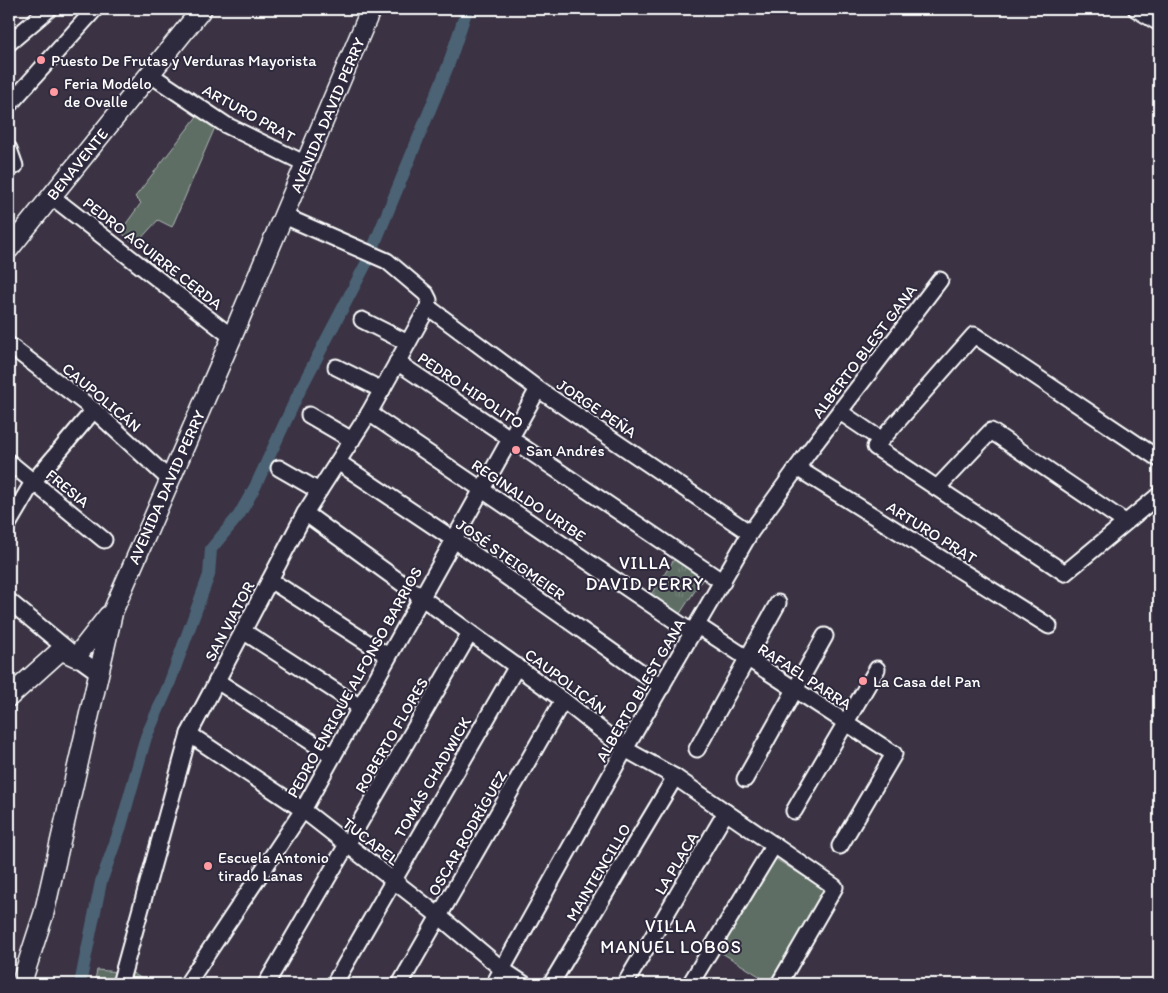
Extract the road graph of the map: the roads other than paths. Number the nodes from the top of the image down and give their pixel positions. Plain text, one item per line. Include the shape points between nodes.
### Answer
1 (49, 9) edge
2 (95, 9) edge
3 (202, 9) edge
4 (371, 9) edge
5 (1136, 9) edge
6 (1159, 23) edge
7 (9, 42) edge
8 (151, 75) junction
9 (9, 105) edge
10 (9, 149) edge
11 (306, 164) junction
12 (15, 166) dead end
13 (52, 196) junction
14 (284, 216) junction
15 (9, 249) edge
16 (940, 280) dead end
17 (428, 304) junction
18 (362, 320) dead end
19 (232, 337) junction
20 (408, 343) junction
21 (9, 345) edge
22 (397, 362) junction
23 (336, 367) dead end
24 (538, 389) junction
25 (382, 390) junction
26 (94, 410) junction
27 (840, 412) junction
28 (369, 413) junction
29 (309, 415) dead end
30 (511, 437) junction
31 (880, 439) junction
32 (352, 440) junction
33 (1159, 459) edge
34 (9, 462) edge
35 (338, 462) junction
36 (279, 468) dead end
37 (797, 468) junction
38 (169, 479) junction
39 (33, 482) junction
40 (482, 488) junction
41 (937, 488) junction
42 (319, 491) junction
43 (1159, 495) edge
44 (305, 513) junction
45 (1125, 522) junction
46 (9, 524) edge
47 (750, 533) junction
48 (453, 539) junction
49 (104, 540) dead end
50 (270, 580) junction
51 (723, 582) junction
52 (421, 597) junction
53 (9, 601) edge
54 (778, 604) dead end
55 (113, 611) junction
56 (1049, 626) dead end
57 (695, 630) junction
58 (244, 631) junction
59 (470, 633) junction
60 (825, 636) dead end
61 (388, 656) junction
62 (76, 657) junction
63 (747, 659) junction
64 (517, 666) junction
65 (877, 669) dead end
66 (98, 672) junction
67 (217, 681) junction
68 (662, 688) junction
69 (795, 690) junction
70 (9, 697) edge
71 (563, 700) junction
72 (360, 707) junction
73 (847, 724) junction
74 (189, 734) junction
75 (625, 749) junction
76 (697, 749) dead end
77 (332, 756) junction
78 (675, 777) junction
79 (745, 780) dead end
80 (303, 810) junction
81 (794, 811) dead end
82 (726, 812) junction
83 (347, 844) junction
84 (774, 845) junction
85 (840, 846) dead end
86 (393, 880) junction
87 (440, 916) junction
88 (503, 970) junction
89 (20, 984) edge
90 (120, 984) edge
91 (187, 984) edge
92 (266, 984) edge
93 (334, 984) edge
94 (400, 984) edge
95 (494, 984) edge
96 (524, 984) edge
97 (551, 984) edge
98 (624, 984) edge
99 (690, 984) edge
100 (779, 984) edge

1 - 7 street
2 - 9 street
3 - 8 main road, BENAVENTE
4 - 11 main road, AVENIDA DAVID PERRY
5 - 6 street
8 - 11 street, ARTURO PRAT via 226,125
8 - 13 main road, BENAVENTE
10 - 12 street
11 - 14 main road, AVENIDA DAVID PERRY
13 - 15 main road, BENAVENTE
13 - 19 street, PEDRO AGUIRRE CERDA
14 - 17 street, JORGE PEÑA via 387,262 426,294
14 - 19 main road, AVENIDA DAVID PERRY
16 - 27 street, ALBERTO BLEST GANA
17 - 20 street, SAN VIATOR
17 - 24 street, JORGE PEÑA
18 - 20 street
19 - 38 main road, AVENIDA DAVID PERRY
20 - 22 street, SAN VIATOR
21 - 26 street, CAUPOLICÁN
22 - 25 street, SAN VIATOR
22 - 30 street, PEDRO HIPOLITO
23 - 25 street
24 - 30 street, PEDRO ENRIQUE ALFONSO BARRIOS
24 - 47 street, JORGE PEÑA
25 - 28 street, SAN VIATOR
26 - 38 street, CAUPOLICÁN
26 - 39 street
27 - 31 street
27 - 37 street, ALBERTO BLEST GANA
28 - 32 street, SAN VIATOR
28 - 40 street, REGINALDO URIBE
29 - 32 street
30 - 40 street, PEDRO ENRIQUE ALFONSO BARRIOS
30 - 51 street, PEDRO HIPOLITO
31 - 33 street via 974,335
31 - 41 street via 874,447
32 - 35 street, SAN VIATOR
34 - 39 street, FRESIA
35 - 42 street, SAN VIATOR
35 - 48 street, JOSÉ STEIGMEIER
36 - 42 street
37 - 47 street, ALBERTO BLEST GANA
37 - 56 street, ARTURO PRAT
38 - 55 main road, AVENIDA DAVID PERRY
39 - 46 street
39 - 49 street, FRESIA
40 - 48 street, PEDRO ENRIQUE ALFONSO BARRIOS
40 - 57 street, REGINALDO URIBE
41 - 45 street via 1065,573
41 - 45 street via 991,431
42 - 44 street, SAN VIATOR
43 - 45 street
44 - 50 street, SAN VIATOR
44 - 52 street, CAUPOLICÁN
47 - 51 street, ALBERTO BLEST GANA
48 - 52 street, PEDRO ENRIQUE ALFONSO BARRIOS
48 - 68 street, JOSÉ STEIGMEIER
50 - 58 street, SAN VIATOR
50 - 61 street
51 - 57 street, ALBERTO BLEST GANA
52 - 59 street, CAUPOLICÁN
52 - 61 street, PEDRO ENRIQUE ALFONSO BARRIOS
53 - 62 street
54 - 63 street
55 - 62 main road
55 - 66 main road, AVENIDA DAVID PERRY
57 - 63 street, RAFAEL PARRA
57 - 68 street, ALBERTO BLEST GANA
58 - 67 street, SAN VIATOR
58 - 72 street
59 - 64 street, CAUPOLICÁN
59 - 83 street, ROBERTO FLORES
60 - 69 street
61 - 72 street, PEDRO ENRIQUE ALFONSO BARRIOS
62 - 66 street
62 - 70 main road via 61,650
63 - 69 street, RAFAEL PARRA
63 - 76 street
64 - 71 street, CAUPOLICÁN
64 - 86 street, TOMÁS CHADWICK
65 - 73 street
66 - 89 main road, AVENIDA DAVID PERRY via 44,913
67 - 74 street, SAN VIATOR
67 - 77 street
68 - 75 street, ALBERTO BLEST GANA
69 - 73 street, RAFAEL PARRA
69 - 79 street
71 - 75 street, CAUPOLICÁN
71 - 87 street, OSCAR RODRÍGUEZ
72 - 77 street, PEDRO ENRIQUE ALFONSO BARRIOS
73 - 81 street
73 - 85 street, RAFAEL PARRA via 894,754
74 - 80 street, TUCAPEL
74 - 90 street, SAN VIATOR
75 - 78 street, CAUPOLICÁN
75 - 88 street, ALBERTO BLEST GANA
77 - 80 street, PEDRO ENRIQUE ALFONSO BARRIOS
78 - 82 street, CAUPOLICÁN
78 - 97 street, MAINTENCILLO
80 - 83 street, TUCAPEL
80 - 91 street, PEDRO ENRIQUE ALFONSO BARRIOS
82 - 84 street, CAUPOLICÁN
82 - 98 street, LA PLACA
83 - 86 street, TUCAPEL
83 - 92 street, ROBERTO FLORES
84 - 99 street
84 - 100 street, CAUPOLICÁN via 835,887
86 - 87 street, TUCAPEL
86 - 93 street, TOMÁS CHADWICK
87 - 88 street, TUCAPEL
87 - 94 street, OSCAR RODRÍGUEZ
88 - 95 street, ALBERTO BLEST GANA
88 - 96 street, TUCAPEL

